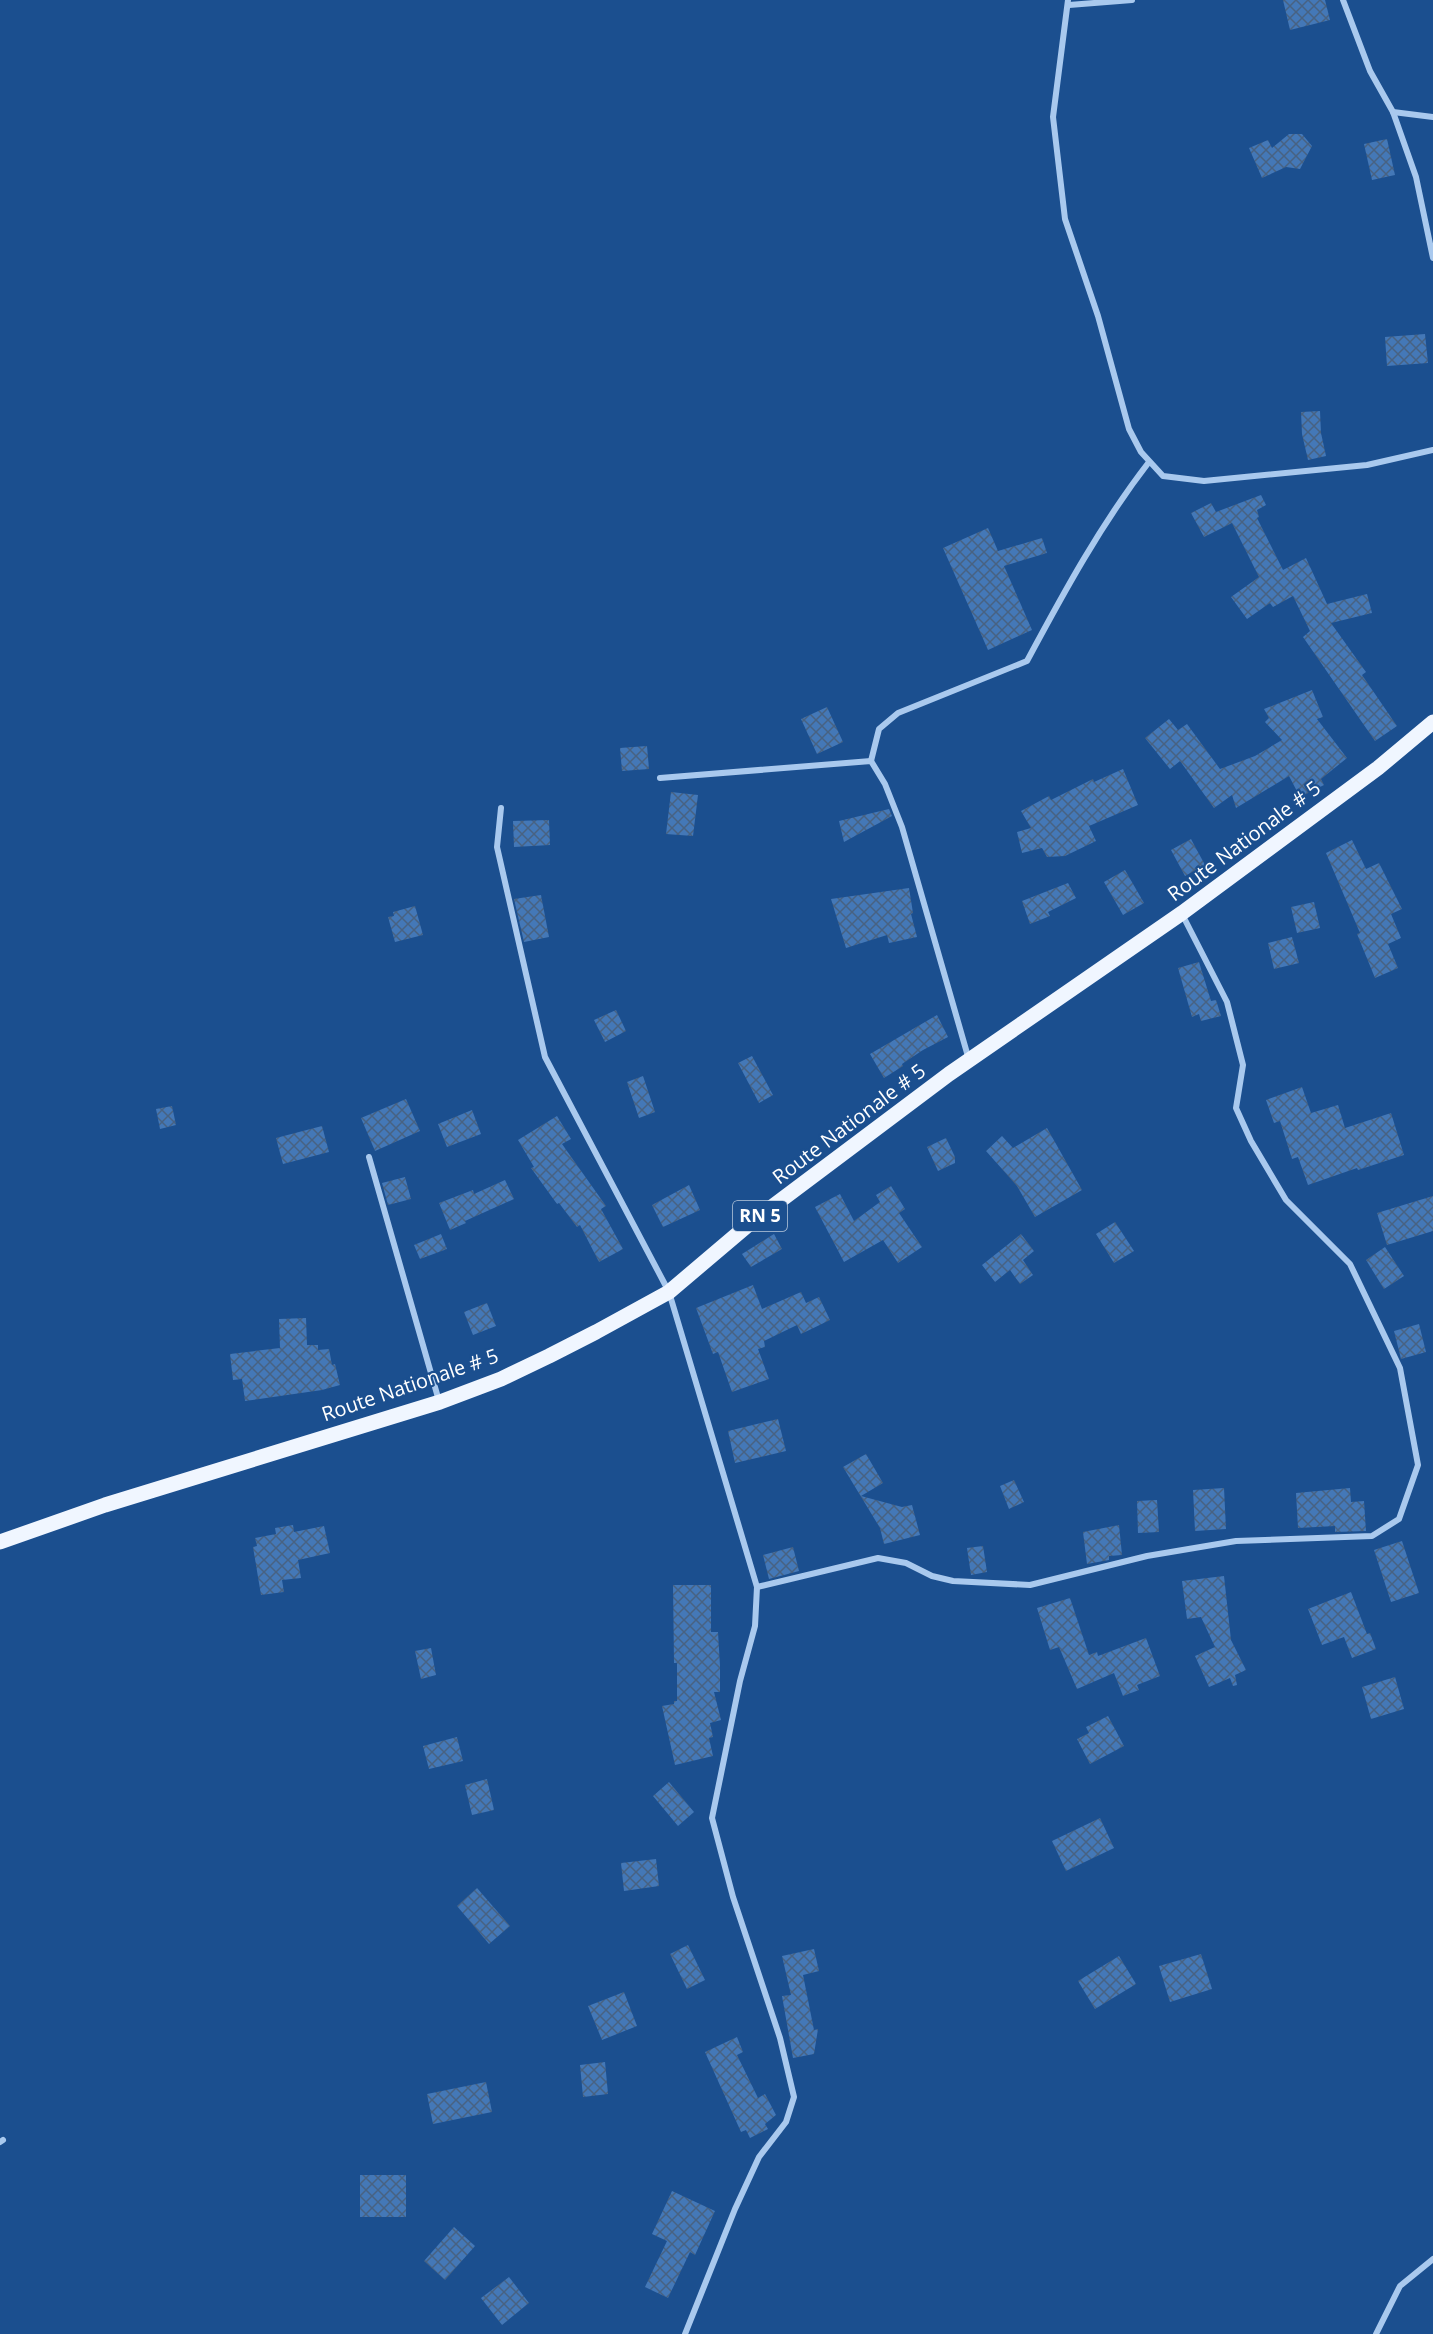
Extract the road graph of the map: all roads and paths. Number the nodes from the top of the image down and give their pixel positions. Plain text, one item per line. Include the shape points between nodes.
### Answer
1 (1132, 0) edge
2 (1343, 0) edge
3 (1068, 3) edge
4 (1393, 112) junction
5 (1433, 117) edge
6 (1433, 258) edge
7 (1433, 450) edge
8 (1149, 462) junction
9 (1433, 722) edge
10 (871, 761) junction
11 (660, 778) dead end
12 (501, 808) dead end
13 (1182, 913) junction
14 (969, 1061) junction
15 (369, 1157) dead end
16 (669, 1292) junction
17 (440, 1402) junction
18 (0, 1542) edge
19 (758, 1587) junction
20 (1433, 2259) edge
21 (685, 2334) edge
22 (1376, 2334) edge

1 - 3 street
2 - 4 street via 1370,71
3 - 8 street via 1053,117 1065,219 1098,316 1129,429
4 - 5 street
4 - 6 street via 1416,177
7 - 8 street via 1367,465 1204,481 1163,476
8 - 10 street via 1119,501 1069,583 1028,661 898,713 879,729
9 - 13 main road, Route Nationale # 5 / RN 5 via 1378,768
10 - 11 street
10 - 14 street via 902,826
12 - 16 street via 497,847 545,1057
13 - 14 main road, Route Nationale # 5 / RN 5
13 - 19 street via 1227,1002 1243,1065 1236,1108 1251,1141 1286,1200 1350,1264 1400,1368 1418,1465 1399,1519 1372,1536 1236,1541 1147,1556 1030,1585 953,1581 906,1563 878,1558
14 - 16 main road, Route Nationale # 5 / RN 5 via 748,1225
15 - 17 street
16 - 17 main road, Route Nationale # 5 / RN 5 via 549,1356
16 - 19 street
17 - 18 main road, Route Nationale # 5 / RN 5 via 183,1480
19 - 21 street via 755,1626 712,1818 733,1897 780,2038 794,2097 786,2122 759,2157 735,2209
20 - 22 street via 1400,2286

